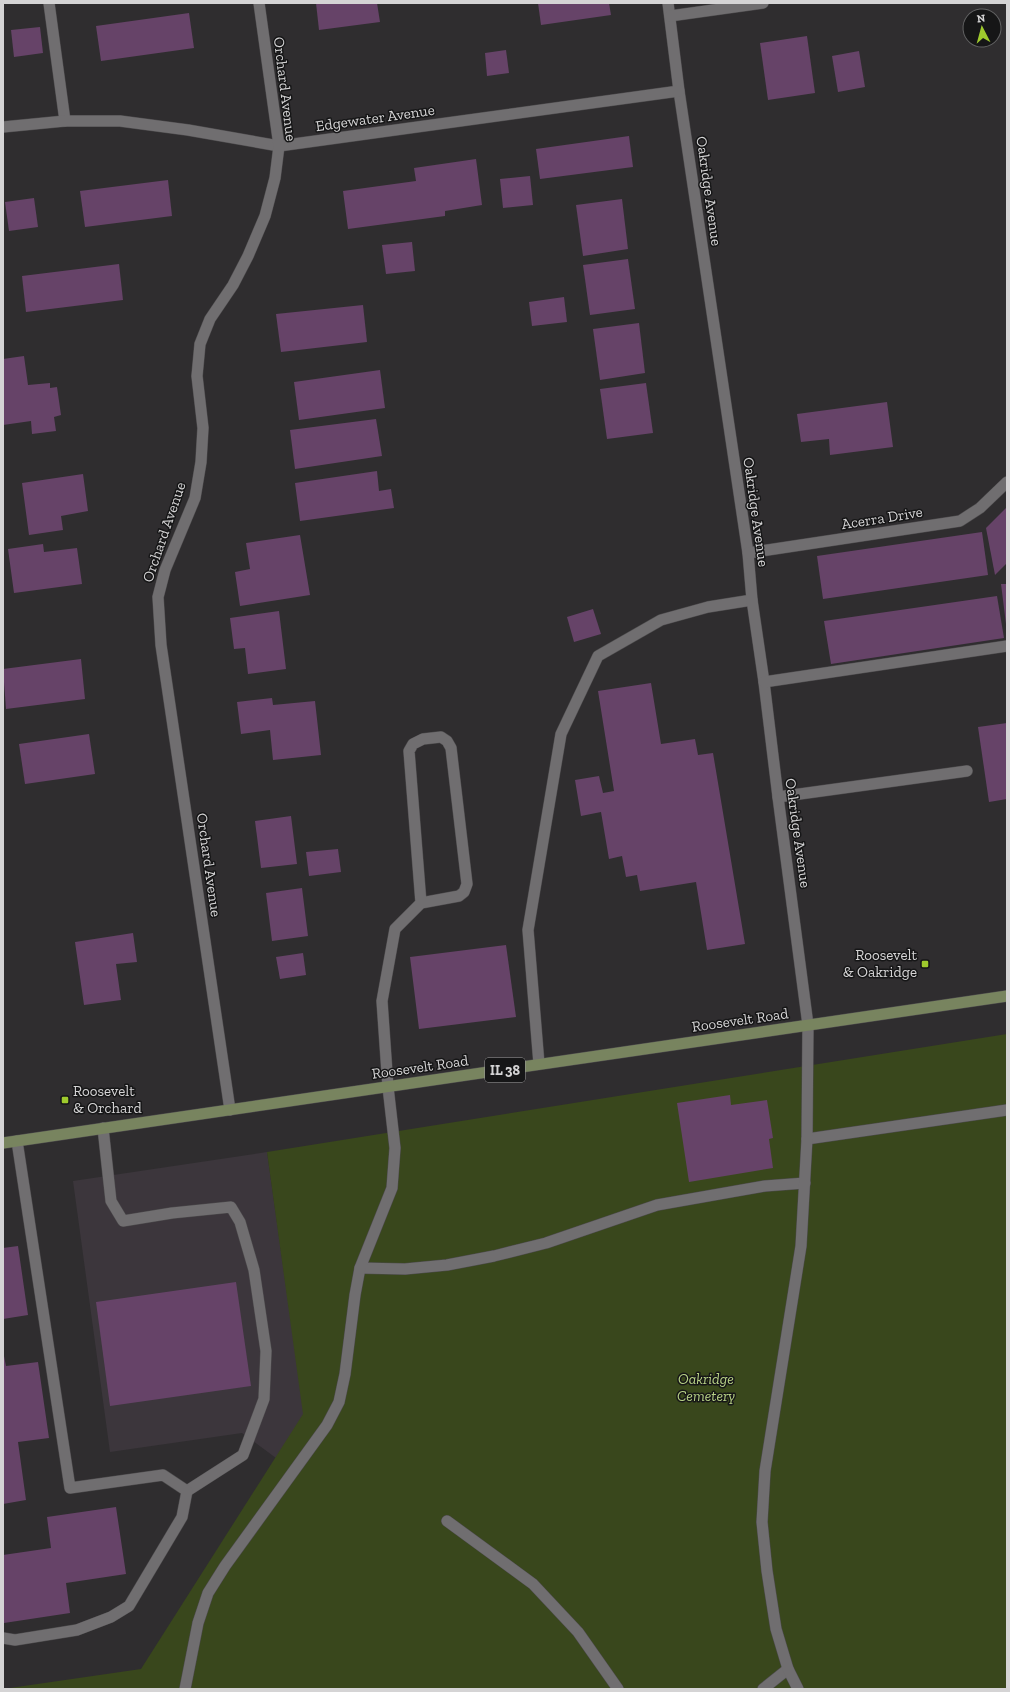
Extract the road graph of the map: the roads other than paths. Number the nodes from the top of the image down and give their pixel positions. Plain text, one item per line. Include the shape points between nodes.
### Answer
1 (49, 3) edge
2 (259, 3) edge
3 (668, 3) edge
4 (763, 3) edge
5 (670, 16) junction
6 (679, 91) junction
7 (65, 121) junction
8 (3, 127) edge
9 (279, 146) junction
10 (1007, 482) edge
11 (748, 553) junction
12 (752, 600) junction
13 (1007, 646) edge
14 (764, 682) junction
15 (966, 771) dead end
16 (778, 797) junction
17 (421, 903) junction
18 (1007, 996) edge
19 (808, 1025) junction
20 (540, 1064) junction
21 (388, 1087) junction
22 (230, 1110) junction
23 (1007, 1110) edge
24 (103, 1128) junction
25 (807, 1139) junction
26 (17, 1141) junction
27 (3, 1143) edge
28 (805, 1183) junction
29 (360, 1268) junction
30 (187, 1491) junction
31 (447, 1521) dead end
32 (3, 1638) edge
33 (788, 1669) junction
34 (185, 1689) edge
35 (618, 1689) edge
36 (763, 1689) edge
37 (798, 1689) edge

1 - 7 street
2 - 9 street, Orchard Avenue
3 - 5 street, Oakridge Avenue
4 - 5 street
5 - 6 street, Oakridge Avenue
6 - 9 street, Edgewater Avenue
6 - 11 street, Oakridge Avenue
7 - 8 street, Edgewater Avenue
7 - 9 street, Edgewater Avenue via 120,121
9 - 22 street, Orchard Avenue via 275,178 265,216 248,256 233,285 210,319 200,344 197,376 203,428 195,498 165,570 158,597 161,645
10 - 11 street, Acerra Drive via 980,508 960,521
11 - 12 street, Oakridge Avenue
12 - 14 street, Oakridge Avenue
12 - 20 street via 708,607 661,620 598,656 561,734 528,930
13 - 14 street
14 - 16 street, Oakridge Avenue
15 - 16 street
16 - 19 street, Oakridge Avenue
17 - 17 street via 410,751 413,744 423,739 441,737 447,740 452,748 467,884 459,896
17 - 21 street via 395,929 382,1001
18 - 19 main road, Roosevelt Road / IL 38
19 - 20 main road, Roosevelt Road / IL 38
19 - 25 street, Oakridge Avenue
20 - 21 main road, Roosevelt Road / IL 38
21 - 22 main road, Roosevelt Road / IL 38
21 - 29 street via 394,1148 392,1188
22 - 24 main road, Roosevelt Road / IL 38
23 - 25 street
24 - 26 main road, Roosevelt Road / IL 38
24 - 30 street via 111,1201 123,1220 231,1207 240,1222 254,1270 266,1351 264,1399 244,1455
25 - 28 street, Oakridge Avenue
26 - 27 main road, Roosevelt Road / IL 38
26 - 30 street via 70,1488 163,1475
28 - 29 street via 765,1186 657,1205 546,1243 447,1265 404,1269
28 - 33 street, Oakridge Avenue via 801,1246 765,1471 762,1522 776,1629
29 - 34 street via 339,1402 327,1425 208,1593 198,1623
30 - 32 street via 182,1518 129,1606 111,1617 78,1630 15,1640
31 - 35 street via 533,1584 578,1632
33 - 36 street
33 - 37 street, Oakridge Avenue

